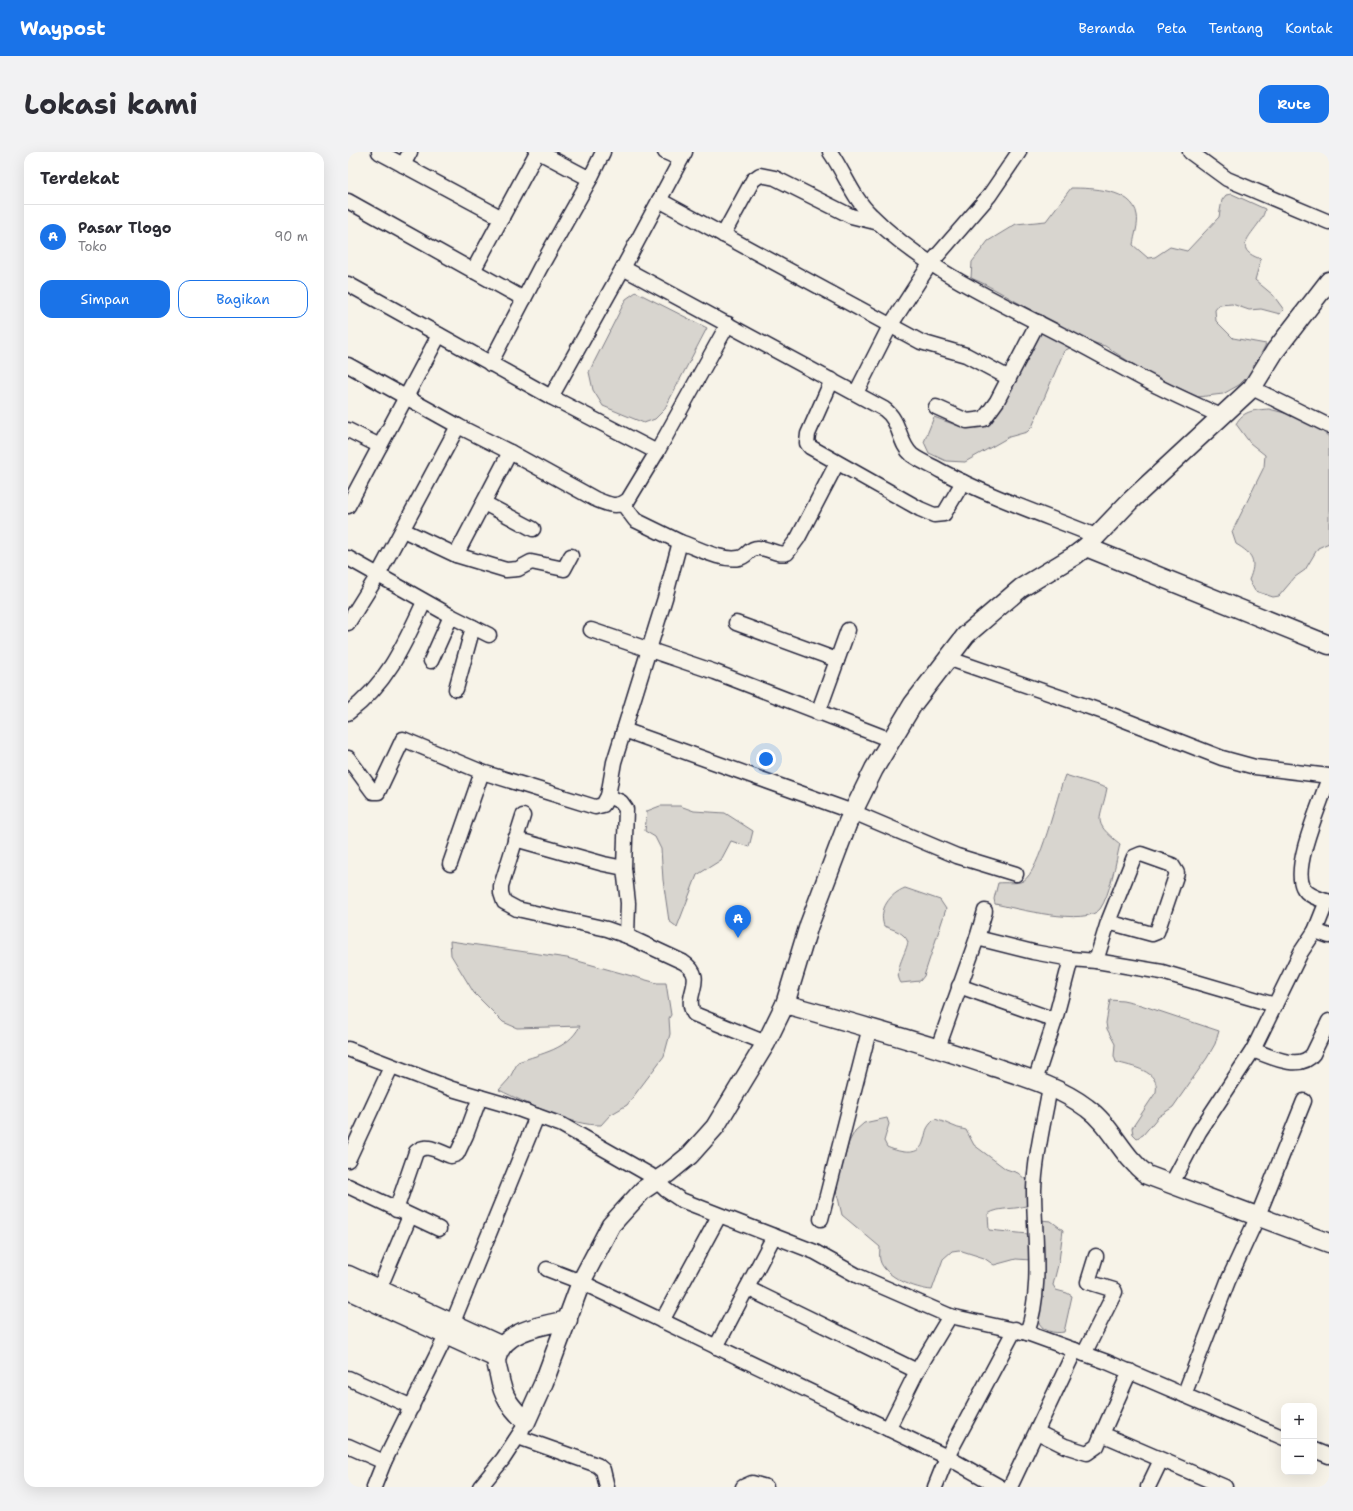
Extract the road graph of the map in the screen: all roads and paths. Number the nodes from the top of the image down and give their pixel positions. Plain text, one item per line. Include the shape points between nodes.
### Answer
1 (379, 152) edge
2 (410, 152) edge
3 (538, 152) edge
4 (603, 152) edge
5 (665, 152) edge
6 (830, 152) edge
7 (1019, 152) edge
8 (1190, 152) edge
9 (683, 156) edge
10 (403, 165) junction
11 (590, 179) junction
12 (659, 200) junction
13 (348, 201) edge
14 (502, 218) junction
15 (1329, 222) edge
16 (879, 223) junction
17 (723, 235) junction
18 (930, 264) junction
19 (623, 268) junction
20 (473, 271) junction
21 (1329, 281) edge
22 (348, 284) edge
23 (524, 299) junction
24 (1038, 322) junction
25 (728, 324) junction
26 (890, 326) junction
27 (439, 335) junction
28 (490, 364) junction
29 (348, 366) edge
30 (1009, 378) junction
31 (832, 380) junction
32 (1252, 388) junction
33 (856, 393) junction
34 (406, 397) junction
35 (550, 397) junction
36 (936, 408) dead end
37 (1221, 416) junction
38 (458, 426) junction
39 (1329, 426) edge
40 (348, 430) edge
41 (380, 446) junction
42 (510, 452) junction
43 (657, 452) junction
44 (836, 463) junction
45 (963, 482) junction
46 (350, 497) edge
47 (484, 503) junction
48 (623, 504) junction
49 (533, 529) dead end
50 (402, 530) junction
51 (1091, 541) junction
52 (680, 542) junction
53 (456, 555) junction
54 (571, 556) dead end
55 (348, 558) edge
56 (378, 575) junction
57 (424, 602) junction
58 (451, 616) junction
59 (736, 623) dead end
60 (348, 624) edge
61 (473, 627) junction
62 (591, 630) dead end
63 (848, 630) dead end
64 (489, 635) dead end
65 (1329, 645) edge
66 (648, 650) junction
67 (947, 658) junction
68 (837, 660) junction
69 (431, 661) dead end
70 (456, 689) dead end
71 (348, 713) edge
72 (818, 713) junction
73 (624, 730) junction
74 (891, 740) junction
75 (348, 758) edge
76 (482, 772) junction
77 (1329, 776) edge
78 (608, 796) junction
79 (853, 812) junction
80 (522, 816) dead end
81 (515, 839) junction
82 (450, 864) dead end
83 (624, 868) junction
84 (1016, 874) dead end
85 (1328, 902) edge
86 (985, 911) dead end
87 (1108, 922) junction
88 (1314, 931) junction
89 (627, 936) junction
90 (1329, 936) edge
91 (977, 938) junction
92 (1071, 959) junction
93 (1096, 961) junction
94 (959, 986) junction
95 (785, 1004) junction
96 (1275, 1005) junction
97 (1055, 1020) junction
98 (1329, 1021) edge
99 (870, 1027) junction
100 (766, 1043) junction
101 (938, 1048) junction
102 (348, 1050) edge
103 (1253, 1050) junction
104 (391, 1067) junction
105 (1042, 1084) junction
106 (480, 1097) junction
107 (1304, 1101) dead end
108 (538, 1116) junction
109 (348, 1160) edge
110 (657, 1181) junction
111 (1171, 1185) junction
112 (348, 1186) edge
113 (396, 1210) junction
114 (410, 1216) junction
115 (719, 1216) junction
116 (1257, 1218) junction
117 (821, 1219) dead end
118 (439, 1229) dead end
119 (774, 1236) junction
120 (1329, 1243) edge
121 (1096, 1256) dead end
122 (547, 1269) dead end
123 (348, 1275) edge
124 (581, 1282) junction
125 (747, 1288) junction
126 (348, 1290) edge
127 (376, 1296) junction
128 (950, 1316) junction
129 (568, 1320) junction
130 (662, 1321) junction
131 (1024, 1328) junction
132 (450, 1329) junction
133 (716, 1346) junction
134 (499, 1352) junction
135 (1080, 1352) junction
136 (918, 1371) junction
137 (1130, 1371) junction
138 (348, 1378) edge
139 (1184, 1396) junction
140 (412, 1407) junction
141 (888, 1429) junction
142 (522, 1430) junction
143 (1037, 1432) junction
144 (1102, 1434) junction
145 (1281, 1437) edge
146 (348, 1446) edge
147 (1317, 1451) edge
148 (1329, 1456) edge
149 (947, 1457) junction
150 (1161, 1460) junction
151 (384, 1462) junction
152 (1207, 1484) edge
153 (374, 1487) edge
154 (480, 1487) edge
155 (607, 1487) edge
156 (743, 1487) edge
157 (766, 1487) edge
158 (935, 1487) edge
159 (1000, 1487) edge
160 (1010, 1487) edge
161 (1148, 1487) edge
162 (1225, 1487) edge

1 - 10 street
2 - 10 street
3 - 11 street
3 - 14 street
4 - 11 street
5 - 9 street
6 - 16 street via 855,195
7 - 18 street via 989,196
8 - 15 street via 1227,179
9 - 12 street
10 - 14 street
11 - 23 street
12 - 17 street
12 - 19 street
13 - 20 street
14 - 20 street
16 - 17 street via 851,216 776,178 760,176 753,180
16 - 18 street
17 - 26 street
18 - 24 street via 962,284
18 - 26 street
19 - 25 street
19 - 35 street
20 - 23 street
21 - 32 street via 1275,351
22 - 27 street
23 - 28 street
24 - 30 street
24 - 37 street via 1162,389
25 - 31 street
25 - 43 street
26 - 30 street via 921,342 966,355
26 - 33 street
27 - 28 street
27 - 34 street
28 - 35 street
29 - 34 street
30 - 36 street via 984,419 968,421
31 - 33 street
31 - 44 street via 807,438 810,447
32 - 37 street
32 - 39 street
33 - 45 street via 890,413 911,454
34 - 38 street
34 - 41 street
35 - 43 street
37 - 51 street
38 - 42 street
38 - 50 street
40 - 41 street
41 - 46 street
42 - 47 street
42 - 48 street via 595,499 610,505
43 - 48 street
44 - 45 street via 934,515 944,514
44 - 52 street via 798,538 787,553 779,554 756,548 751,549 742,558 729,559
45 - 51 street
47 - 49 street
47 - 53 street
48 - 52 street via 635,520
50 - 53 street
50 - 56 street
51 - 65 street
51 - 67 street via 1074,556 1021,588 966,635
52 - 66 street
53 - 54 street via 512,570 531,562 564,569
55 - 56 street
56 - 57 street
56 - 60 street
57 - 58 street
57 - 71 street via 388,673
58 - 61 street
58 - 69 street
59 - 68 street
61 - 64 street
61 - 70 street
62 - 66 street
63 - 68 street
66 - 72 street via 715,672
66 - 73 street
67 - 74 street via 913,704
67 - 77 street via 1109,714 1222,758 1255,767
68 - 72 street
72 - 74 street
73 - 78 street via 614,762
73 - 79 street
74 - 79 street
75 - 76 street via 373,792 378,792 403,739
76 - 78 street via 595,807 603,805
76 - 82 street
77 - 85 street via 1305,850 1300,878 1303,888 1308,893
78 - 83 street via 621,802 626,810
79 - 84 street via 957,856
79 - 95 street via 809,925
80 - 81 street
81 - 83 street
81 - 89 street via 501,886 504,902 517,909 584,922
83 - 89 street via 628,903
85 - 88 street
86 - 91 street
87 - 87 street via 1134,857 1142,854 1175,868 1177,873 1157,932 1152,934
87 - 93 street
88 - 90 street
88 - 96 street
89 - 100 street via 691,967 695,983 690,1003 694,1014
91 - 92 street
91 - 94 street
92 - 93 street
92 - 97 street
93 - 96 street via 1162,972
94 - 97 street
94 - 101 street
95 - 99 street
95 - 100 street
96 - 103 street
97 - 105 street
98 - 103 street via 1313,1054 1302,1062 1282,1060
99 - 101 street
99 - 117 street
100 - 110 street via 715,1127 690,1155
101 - 105 street
102 - 104 street
103 - 111 street via 1199,1132
104 - 106 street
104 - 109 street
105 - 111 street via 1088,1108 1101,1119 1135,1166 1147,1175
105 - 131 street via 1035,1175 1036,1275
106 - 108 street
106 - 113 street via 457,1154 451,1156 428,1148 416,1152
107 - 116 street
108 - 110 street via 562,1125
108 - 132 street
110 - 115 street via 681,1200
110 - 124 street via 643,1190 611,1225
111 - 116 street
112 - 113 street
113 - 114 street
114 - 118 street
114 - 127 street
115 - 119 street
115 - 130 street
116 - 120 street
116 - 139 street via 1228,1281
119 - 125 street
119 - 128 street via 815,1252 858,1276
121 - 135 street via 1088,1282 1115,1292
122 - 124 street
123 - 127 street
124 - 129 street
124 - 130 street
125 - 133 street
125 - 136 street
126 - 127 street
127 - 132 street
128 - 131 street
128 - 136 street
129 - 134 street via 527,1330
129 - 142 street
130 - 133 street
131 - 135 street
131 - 149 street
132 - 134 street
132 - 140 street
133 - 141 street
134 - 142 street via 505,1398
135 - 137 street
135 - 143 street
136 - 141 street
137 - 139 street
137 - 144 street
138 - 140 street
139 - 145 street
140 - 151 street
141 - 149 street
142 - 154 street
142 - 155 street via 597,1465 603,1470
143 - 144 street via 1064,1446 1087,1452 1097,1446
143 - 160 street
144 - 150 street
146 - 151 street
147 - 148 street
149 - 158 street
149 - 159 street
150 - 152 street
150 - 161 street
151 - 153 street
152 - 162 street
156 - 157 street via 752,1482

